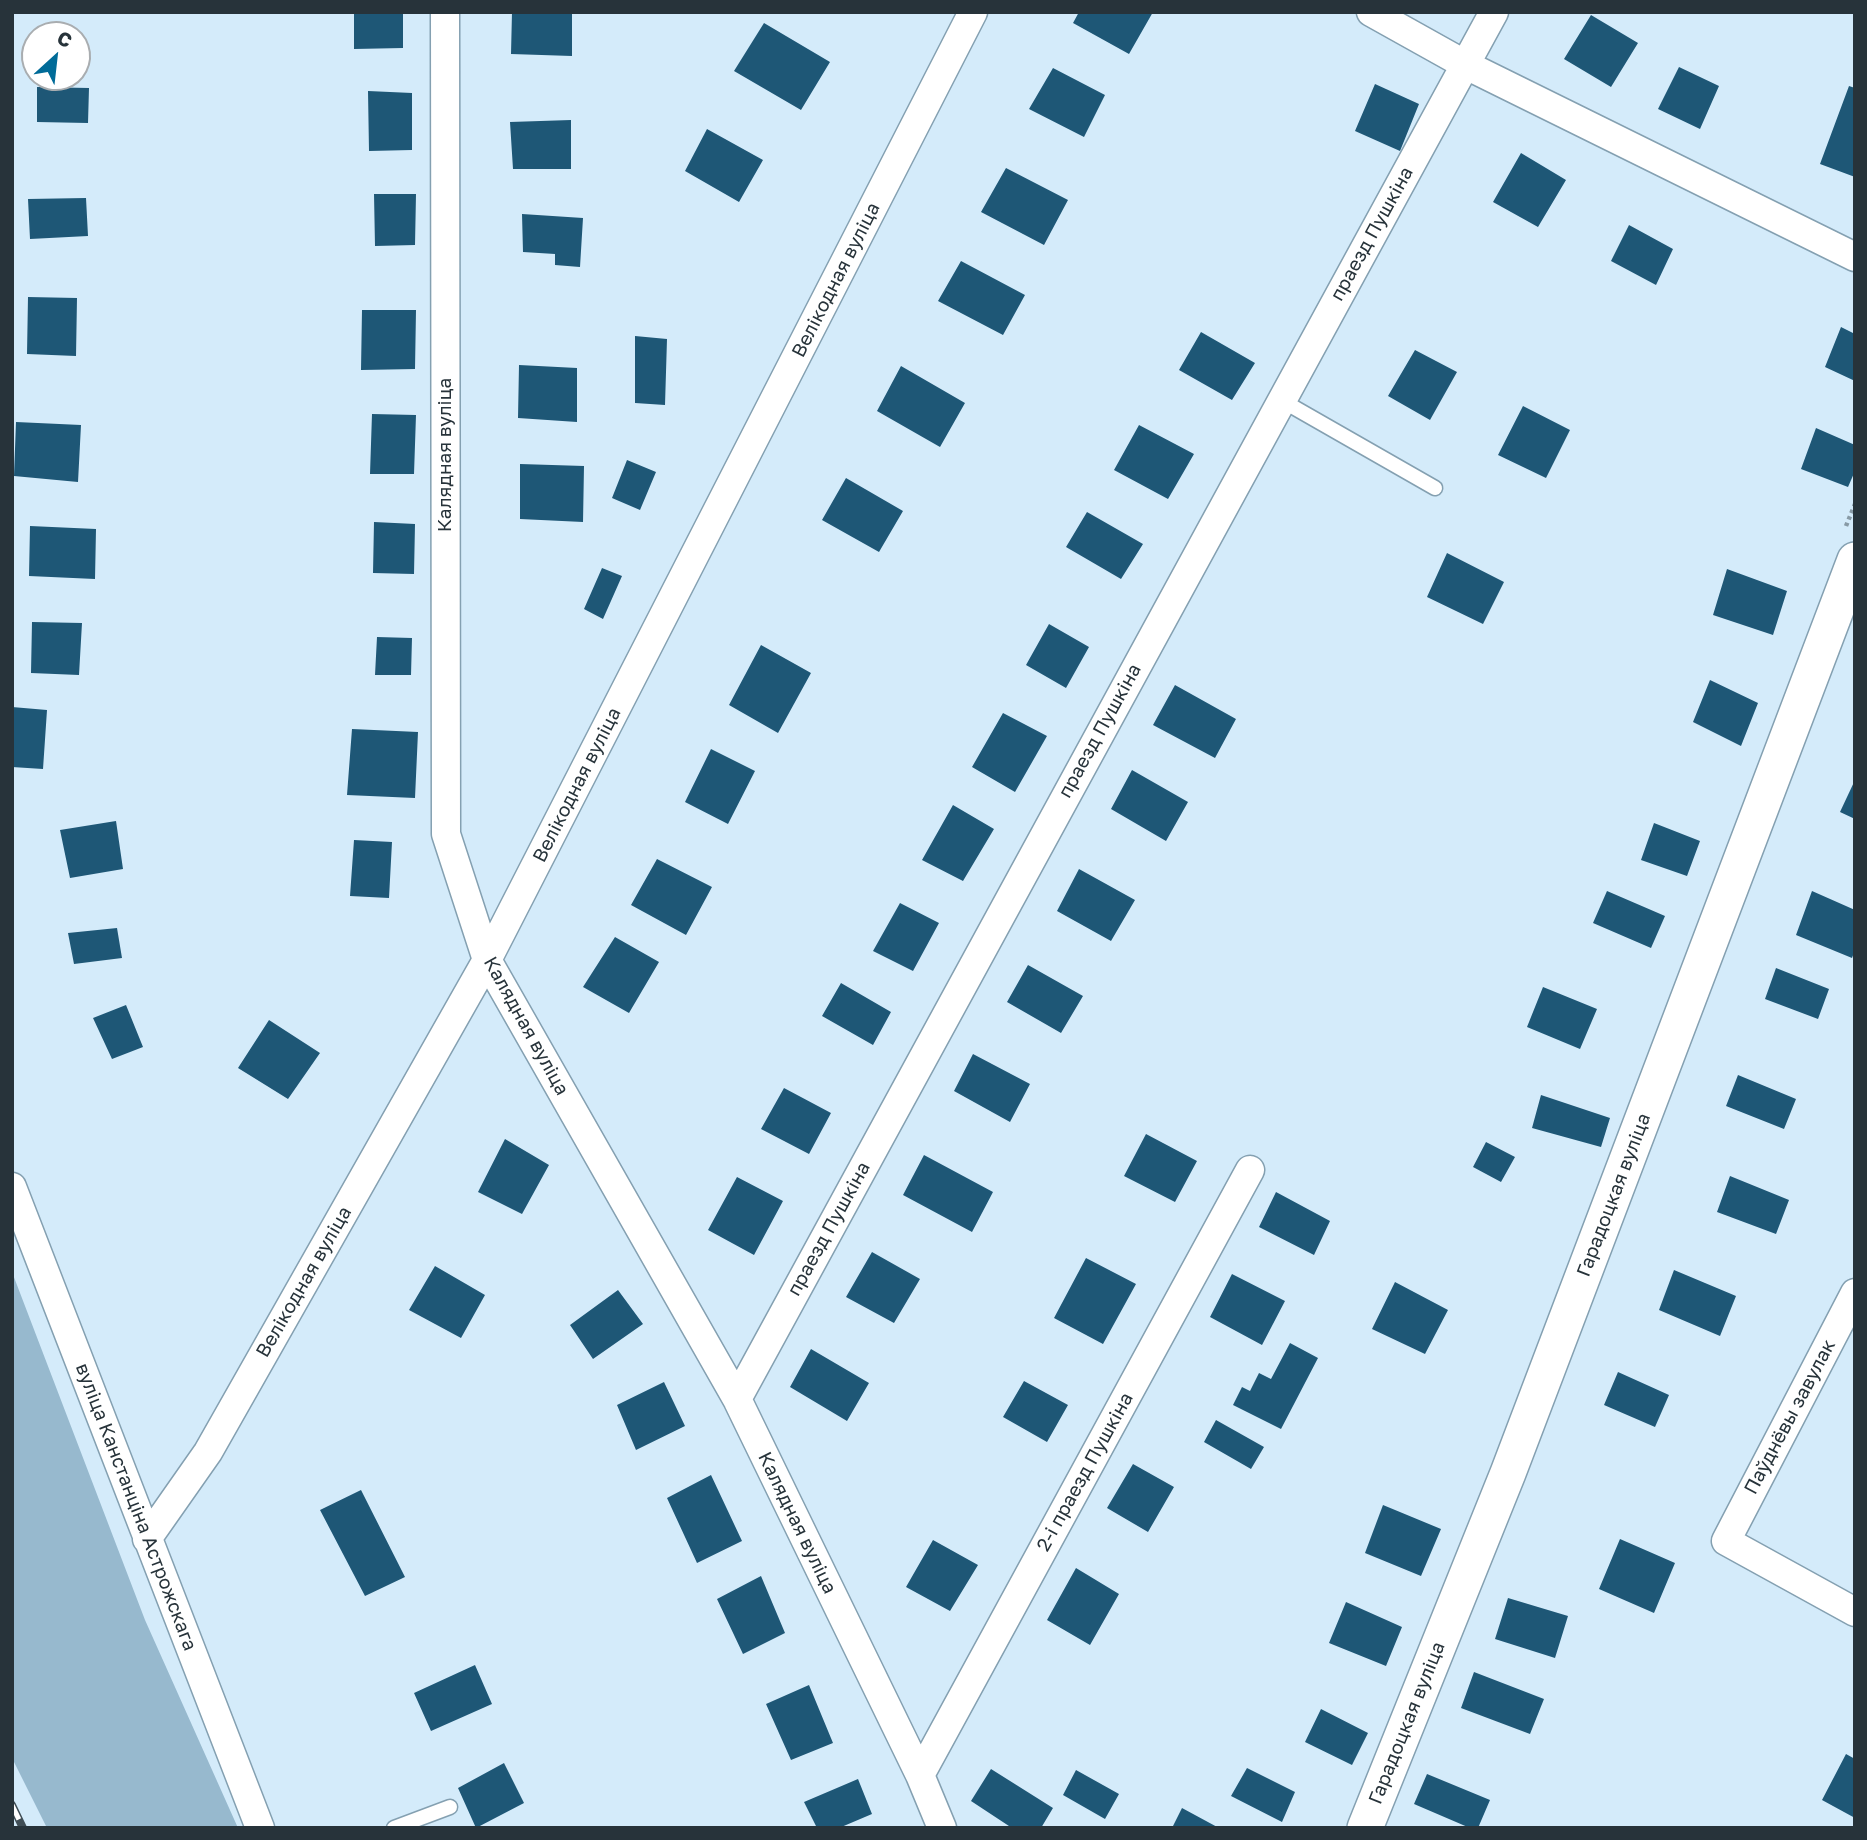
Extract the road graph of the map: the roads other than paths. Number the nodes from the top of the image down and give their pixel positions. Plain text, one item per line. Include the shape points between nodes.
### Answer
1 (445, 12) edge
2 (973, 12) edge
3 (1371, 12) edge
4 (1494, 12) edge
5 (1466, 65) junction
6 (1855, 257) edge
7 (1281, 400) junction
8 (1435, 488) dead end
9 (1855, 559) edge
10 (487, 960) junction
11 (1250, 1170) dead end
12 (12, 1187) edge
13 (1855, 1293) edge
14 (737, 1399) junction
15 (147, 1539) junction
16 (1855, 1612) edge
17 (920, 1775) junction
18 (450, 1807) dead end
19 (260, 1828) edge
20 (394, 1828) edge
21 (942, 1828) edge
22 (1365, 1828) edge

1 - 10 street, Калядная вуліца via 446,834
2 - 10 street, Велікодная вуліца
3 - 5 street
4 - 5 street, праезд Пушкіна
5 - 6 street
5 - 7 street, праезд Пушкіна
7 - 8 lane
7 - 14 street, праезд Пушкіна
9 - 22 street, Гарадоцкая вуліца via 1571,1309
10 - 14 street, Калядная вуліца
10 - 15 street, Велікодная вуліца via 208,1452
11 - 17 street, 2-і праезд Пушкіна
12 - 15 street, вуліца Канстанціна Астрожскага
13 - 16 street, Паўднёвы завулак via 1726,1541
14 - 17 street, Калядная вуліца
15 - 19 street, вуліца Канстанціна Астрожскага
17 - 21 street, Калядная вуліца
18 - 20 lane

